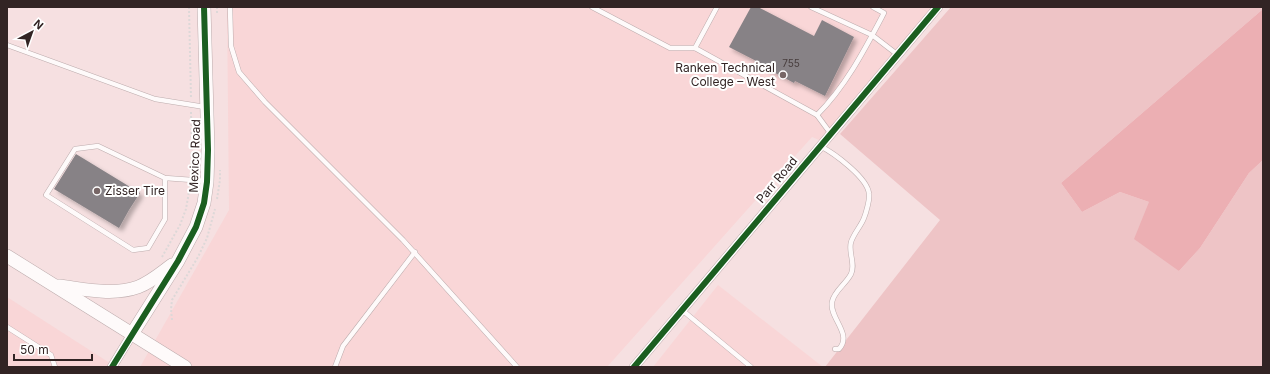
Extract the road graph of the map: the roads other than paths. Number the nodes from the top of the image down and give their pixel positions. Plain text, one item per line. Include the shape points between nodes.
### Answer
1 (204, 7) edge
2 (230, 7) edge
3 (592, 7) edge
4 (717, 7) edge
5 (811, 7) edge
6 (873, 7) edge
7 (938, 7) edge
8 (872, 35) junction
9 (7, 45) edge
10 (695, 48) junction
11 (898, 55) junction
12 (207, 108) junction
13 (817, 115) junction
14 (830, 134) junction
15 (820, 146) junction
16 (165, 178) junction
17 (207, 182) junction
18 (415, 252) junction
19 (7, 256) edge
20 (178, 261) junction
21 (55, 286) junction
22 (682, 310) junction
23 (7, 327) edge
24 (132, 334) junction
25 (835, 349) dead end
26 (748, 366) edge
27 (55, 367) edge
28 (112, 367) edge
29 (185, 367) edge
30 (336, 367) edge
31 (517, 367) edge
32 (634, 367) edge

1 - 12 street, Mexico Road
2 - 18 lane via 231,46 239,72 265,102
3 - 10 lane via 670,48
4 - 10 lane
5 - 8 lane
6 - 8 lane via 884,13
7 - 11 street, Parr Road
8 - 11 lane
8 - 13 lane via 845,80
9 - 12 lane via 155,99
10 - 13 lane
11 - 14 street, Parr Road
12 - 17 street, Mexico Road
13 - 14 lane
14 - 15 street, Parr Road
15 - 22 street, Parr Road
15 - 25 lane via 860,176 870,194 864,218 851,242 851,274 831,303 844,340 842,346
16 - 16 lane via 98,146 75,150 46,195 133,250 148,248 165,219
16 - 17 lane
17 - 20 street, Mexico Road via 196,228
18 - 30 lane via 344,346
18 - 31 lane
19 - 21 street
20 - 21 street via 138,287 117,291
20 - 24 street, Mexico Road
21 - 24 street
22 - 26 lane
22 - 32 street, Parr Road
23 - 27 lane via 51,355
24 - 28 street
24 - 29 street

